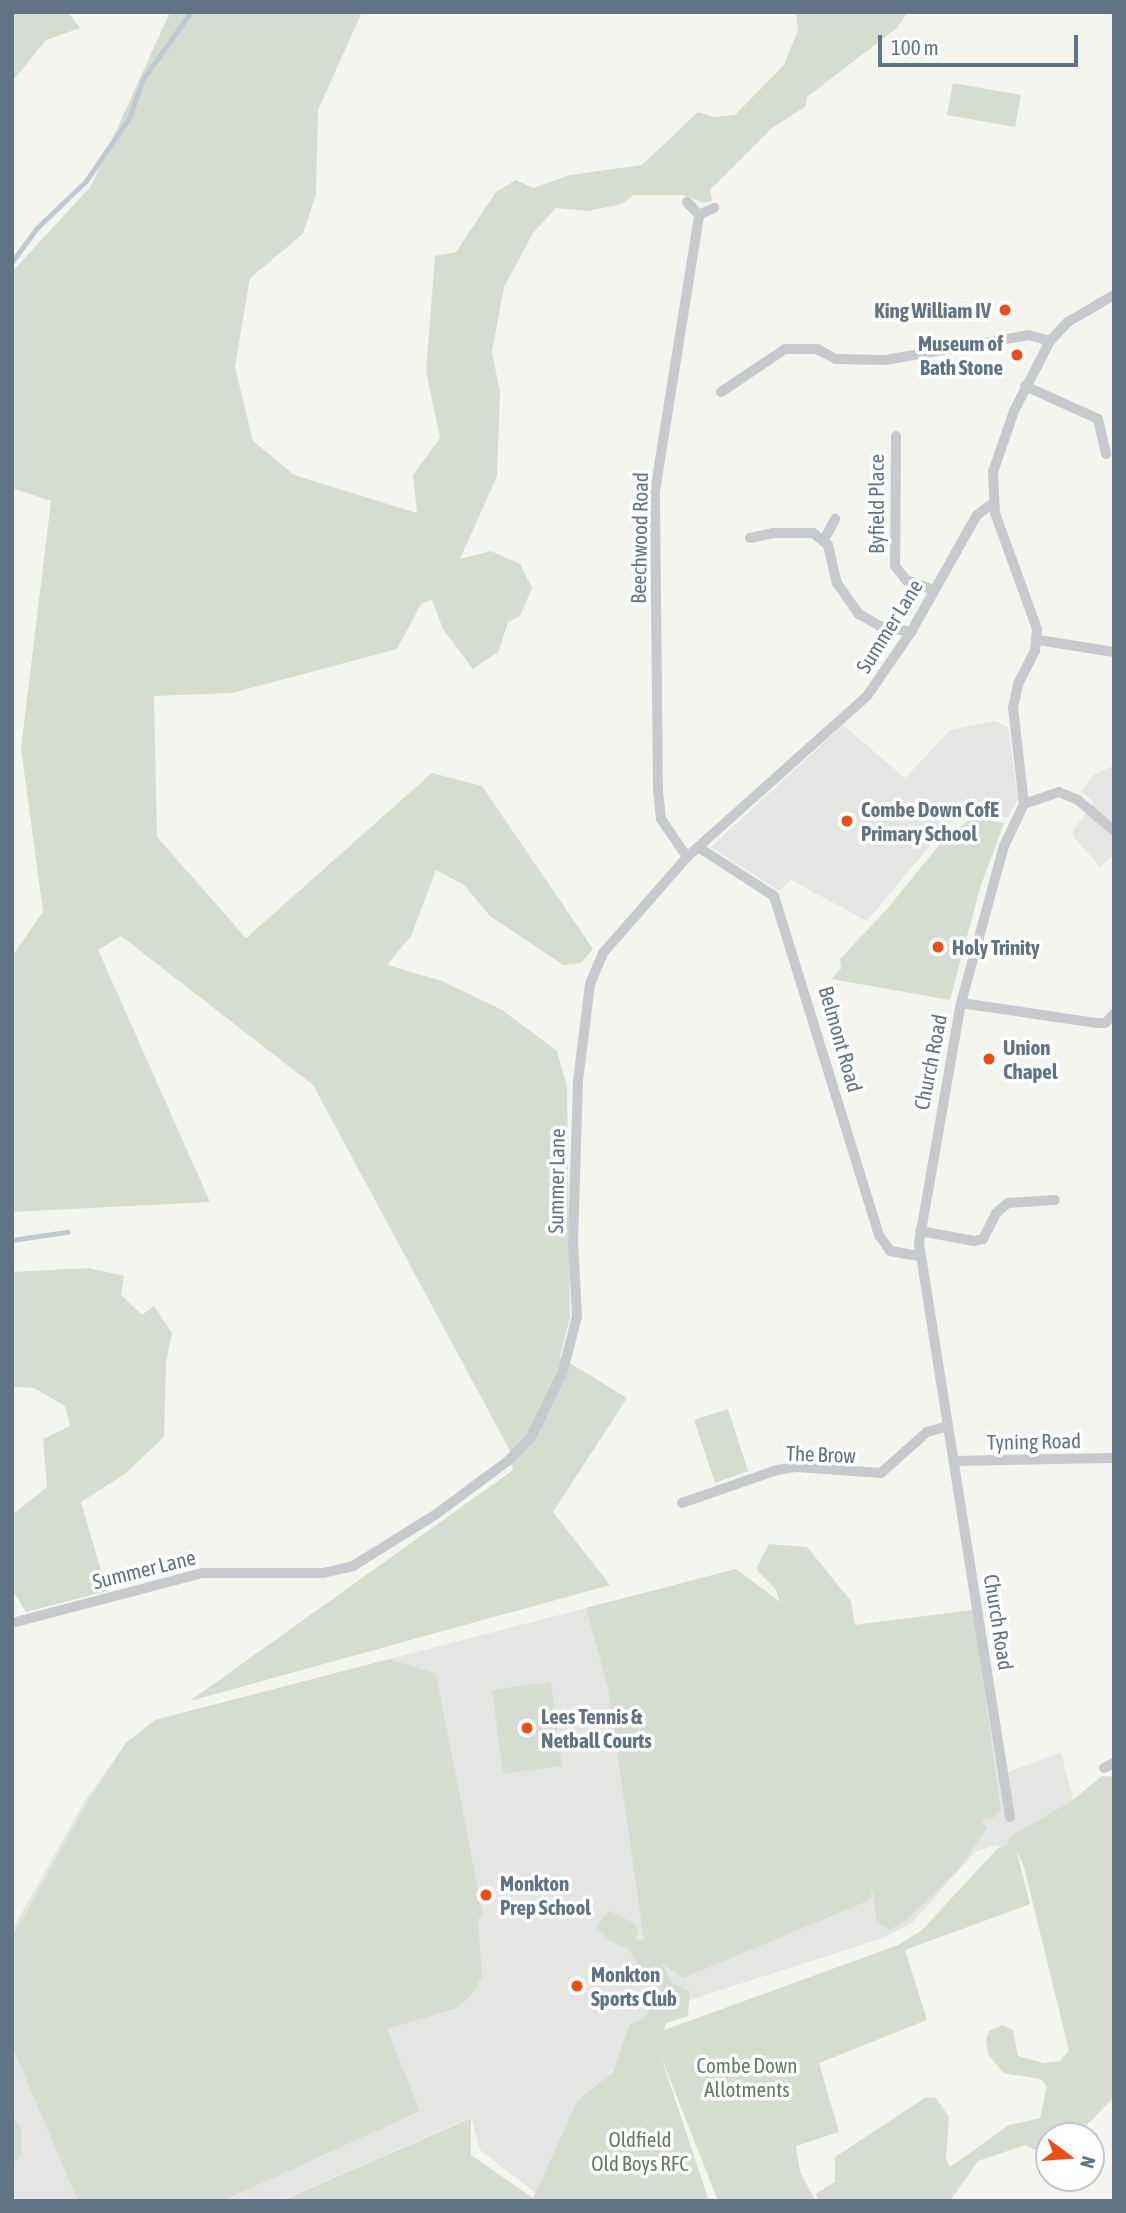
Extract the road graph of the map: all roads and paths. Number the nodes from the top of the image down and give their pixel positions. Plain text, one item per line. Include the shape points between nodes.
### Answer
1 (687, 202) dead end
2 (714, 208) dead end
3 (699, 215) junction
4 (1114, 295) edge
5 (1050, 341) junction
6 (1025, 386) junction
7 (720, 392) dead end
8 (896, 436) dead end
9 (1106, 454) dead end
10 (993, 503) junction
11 (835, 519) dead end
12 (750, 538) dead end
13 (824, 540) junction
14 (934, 590) junction
15 (911, 632) junction
16 (1038, 640) junction
17 (1114, 652) edge
18 (1024, 804) junction
19 (1114, 831) edge
20 (698, 846) junction
21 (687, 857) junction
22 (961, 1003) junction
23 (1114, 1014) edge
24 (1055, 1200) dead end
25 (920, 1231) junction
26 (919, 1256) junction
27 (948, 1426) junction
28 (1114, 1458) edge
29 (955, 1461) junction
30 (681, 1503) dead end
31 (12, 1623) edge
32 (1010, 1817) dead end

1 - 3 street
2 - 3 street
3 - 21 street, Beechwood Road via 655,491 658,790 662,819
4 - 5 street via 1068,322
5 - 6 street
5 - 7 street via 1029,335 885,360 836,359 804,348 786,349
6 - 9 street via 1098,419
6 - 10 street via 998,455
8 - 14 street, Byfield Place via 895,566 906,580
10 - 14 street, Summer Lane via 978,515
10 - 16 street
11 - 13 street
12 - 13 street via 801,531
13 - 15 street via 837,583 859,614 880,626
14 - 15 street, Summer Lane
15 - 20 street, Summer Lane via 867,696
16 - 17 street
16 - 18 street via 1018,684 1013,708
18 - 19 street via 1059,792 1077,800
18 - 22 street, Church Road via 1004,846
20 - 21 street, Summer Lane
20 - 26 street, Belmont Road via 775,896 879,1236 890,1251
21 - 31 street, Summer Lane via 621,929 603,953 590,985 577,1094 573,1241 577,1316 562,1371 531,1437 509,1460 435,1515 342,1570 202,1573
22 - 23 street via 1096,1023 1105,1023
22 - 25 street, Church Road
24 - 25 street via 1008,1203 996,1213 983,1239
25 - 26 street, Church Road
26 - 27 street, Church Road
27 - 29 street, Church Road
27 - 30 street, The Brow via 927,1432 881,1473 787,1469
28 - 29 street, Tyning Road
29 - 32 street, Church Road

